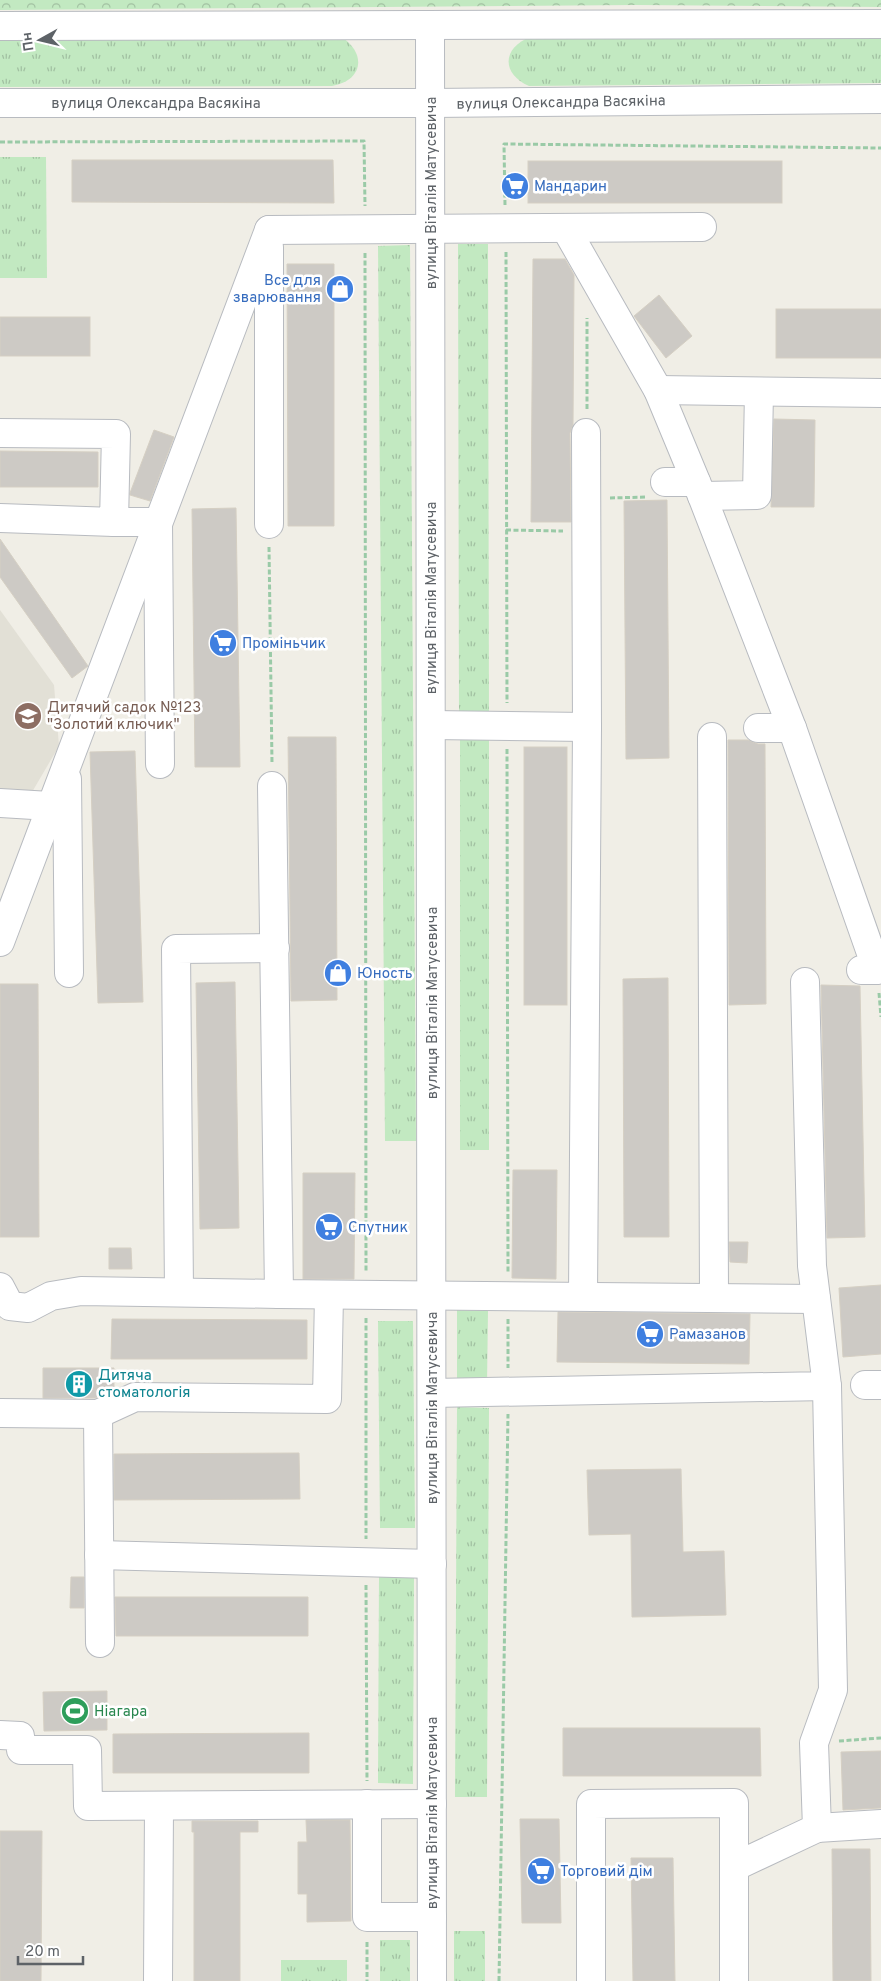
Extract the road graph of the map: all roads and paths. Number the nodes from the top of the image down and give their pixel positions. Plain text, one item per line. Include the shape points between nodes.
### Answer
1 (881, 24) edge
2 (0, 26) edge
3 (430, 26) junction
4 (881, 98) edge
5 (0, 103) edge
6 (431, 103) junction
7 (0, 142) edge
8 (881, 148) edge
9 (702, 227) dead end
10 (506, 229) junction
11 (268, 230) junction
12 (365, 230) junction
13 (431, 230) junction
14 (577, 238) junction
15 (587, 314) dead end
16 (658, 390) junction
17 (758, 392) junction
18 (881, 393) edge
19 (586, 433) joint
20 (0, 434) edge
21 (665, 482) dead end
22 (699, 489) junction
23 (0, 518) edge
24 (114, 522) junction
25 (158, 522) junction
26 (269, 524) joint
27 (506, 530) junction
28 (586, 531) junction
29 (431, 726) junction
30 (507, 726) junction
31 (587, 727) junction
32 (758, 728) dead end
33 (792, 728) junction
34 (712, 737) dead end
35 (66, 763) junction
36 (160, 764) dead end
37 (272, 786) joint
38 (0, 803) edge
39 (50, 806) junction
40 (0, 942) edge
41 (275, 948) junction
42 (861, 970) dead end
43 (70, 973) dead end
44 (805, 982) dead end
45 (0, 1287) edge
46 (179, 1292) junction
47 (279, 1294) junction
48 (329, 1295) junction
49 (366, 1295) junction
50 (432, 1295) junction
51 (508, 1296) junction
52 (583, 1296) junction
53 (714, 1298) junction
54 (816, 1298) junction
55 (827, 1386) junction
56 (508, 1392) junction
57 (432, 1393) junction
58 (0, 1413) edge
59 (98, 1414) junction
60 (100, 1555) junction
61 (366, 1563) junction
62 (432, 1564) junction
63 (100, 1643) dead end
64 (0, 1735) edge
65 (881, 1738) edge
66 (814, 1743) junction
67 (367, 1804) junction
68 (432, 1804) junction
69 (159, 1806) junction
70 (881, 1824) edge
71 (817, 1828) junction
72 (734, 1867) junction
73 (367, 1917) junction
74 (432, 1917) junction
75 (158, 1981) edge
76 (367, 1981) edge
77 (432, 1981) edge
78 (500, 1981) edge
79 (591, 1981) edge
80 (734, 1981) edge

1 - 3 street
2 - 3 street
3 - 6 street, вулиця Віталія Матусевича
4 - 6 street, вулиця Олександра Васякіна
5 - 6 street, вулиця Олександра Васякіна
6 - 13 street, вулиця Віталія Матусевича
7 - 12 path via 364,142
8 - 10 path via 504,144
9 - 14 street
10 - 13 street
10 - 14 street
10 - 27 path
11 - 12 street
11 - 25 street
11 - 26 street
12 - 13 street
12 - 49 path
13 - 29 street, вулиця Віталія Матусевича
14 - 16 street
15 - 19 path
16 - 17 street
16 - 22 street
17 - 18 street
17 - 22 street via 757,495
19 - 28 street
20 - 24 street via 116,434
21 - 22 street
22 - 33 street
23 - 24 street
24 - 25 street
25 - 35 street
25 - 36 street
26 - 37 path
27 - 28 path
27 - 30 path
28 - 31 street
29 - 30 street
29 - 50 street, вулиця Віталія Матусевича
30 - 31 street
30 - 51 path
31 - 52 street
32 - 33 street
33 - 42 street via 877,970
34 - 53 street
35 - 39 street
35 - 43 street
37 - 41 street
38 - 39 street
39 - 40 street
41 - 46 street via 176,949
41 - 47 street
44 - 54 street via 812,1266
45 - 46 street via 10,1306 28,1308 51,1296 81,1291
46 - 47 street
47 - 48 street
48 - 49 street
48 - 59 street via 327,1399 135,1397
49 - 50 street
49 - 61 path
50 - 51 street
50 - 57 street, вулиця Віталія Матусевича
51 - 52 street
51 - 56 path
52 - 53 street
53 - 54 street
54 - 55 street
55 - 56 street
55 - 66 street via 833,1690
56 - 57 street
56 - 78 path
57 - 62 street, вулиця Віталія Матусевича
58 - 59 street
59 - 60 street
60 - 61 street
60 - 63 street
61 - 62 street
61 - 67 path
62 - 68 street, вулиця Віталія Матусевича
64 - 69 street via 20,1736 21,1750 87,1750 88,1806
65 - 66 path
66 - 71 street
67 - 68 street
67 - 69 street
67 - 73 street
68 - 74 street, вулиця Віталія Матусевича
69 - 75 street
70 - 71 street
71 - 72 street
72 - 79 street via 734,1803 591,1804
72 - 80 street
73 - 74 street
73 - 76 path
74 - 77 street, вулиця Віталія Матусевича

